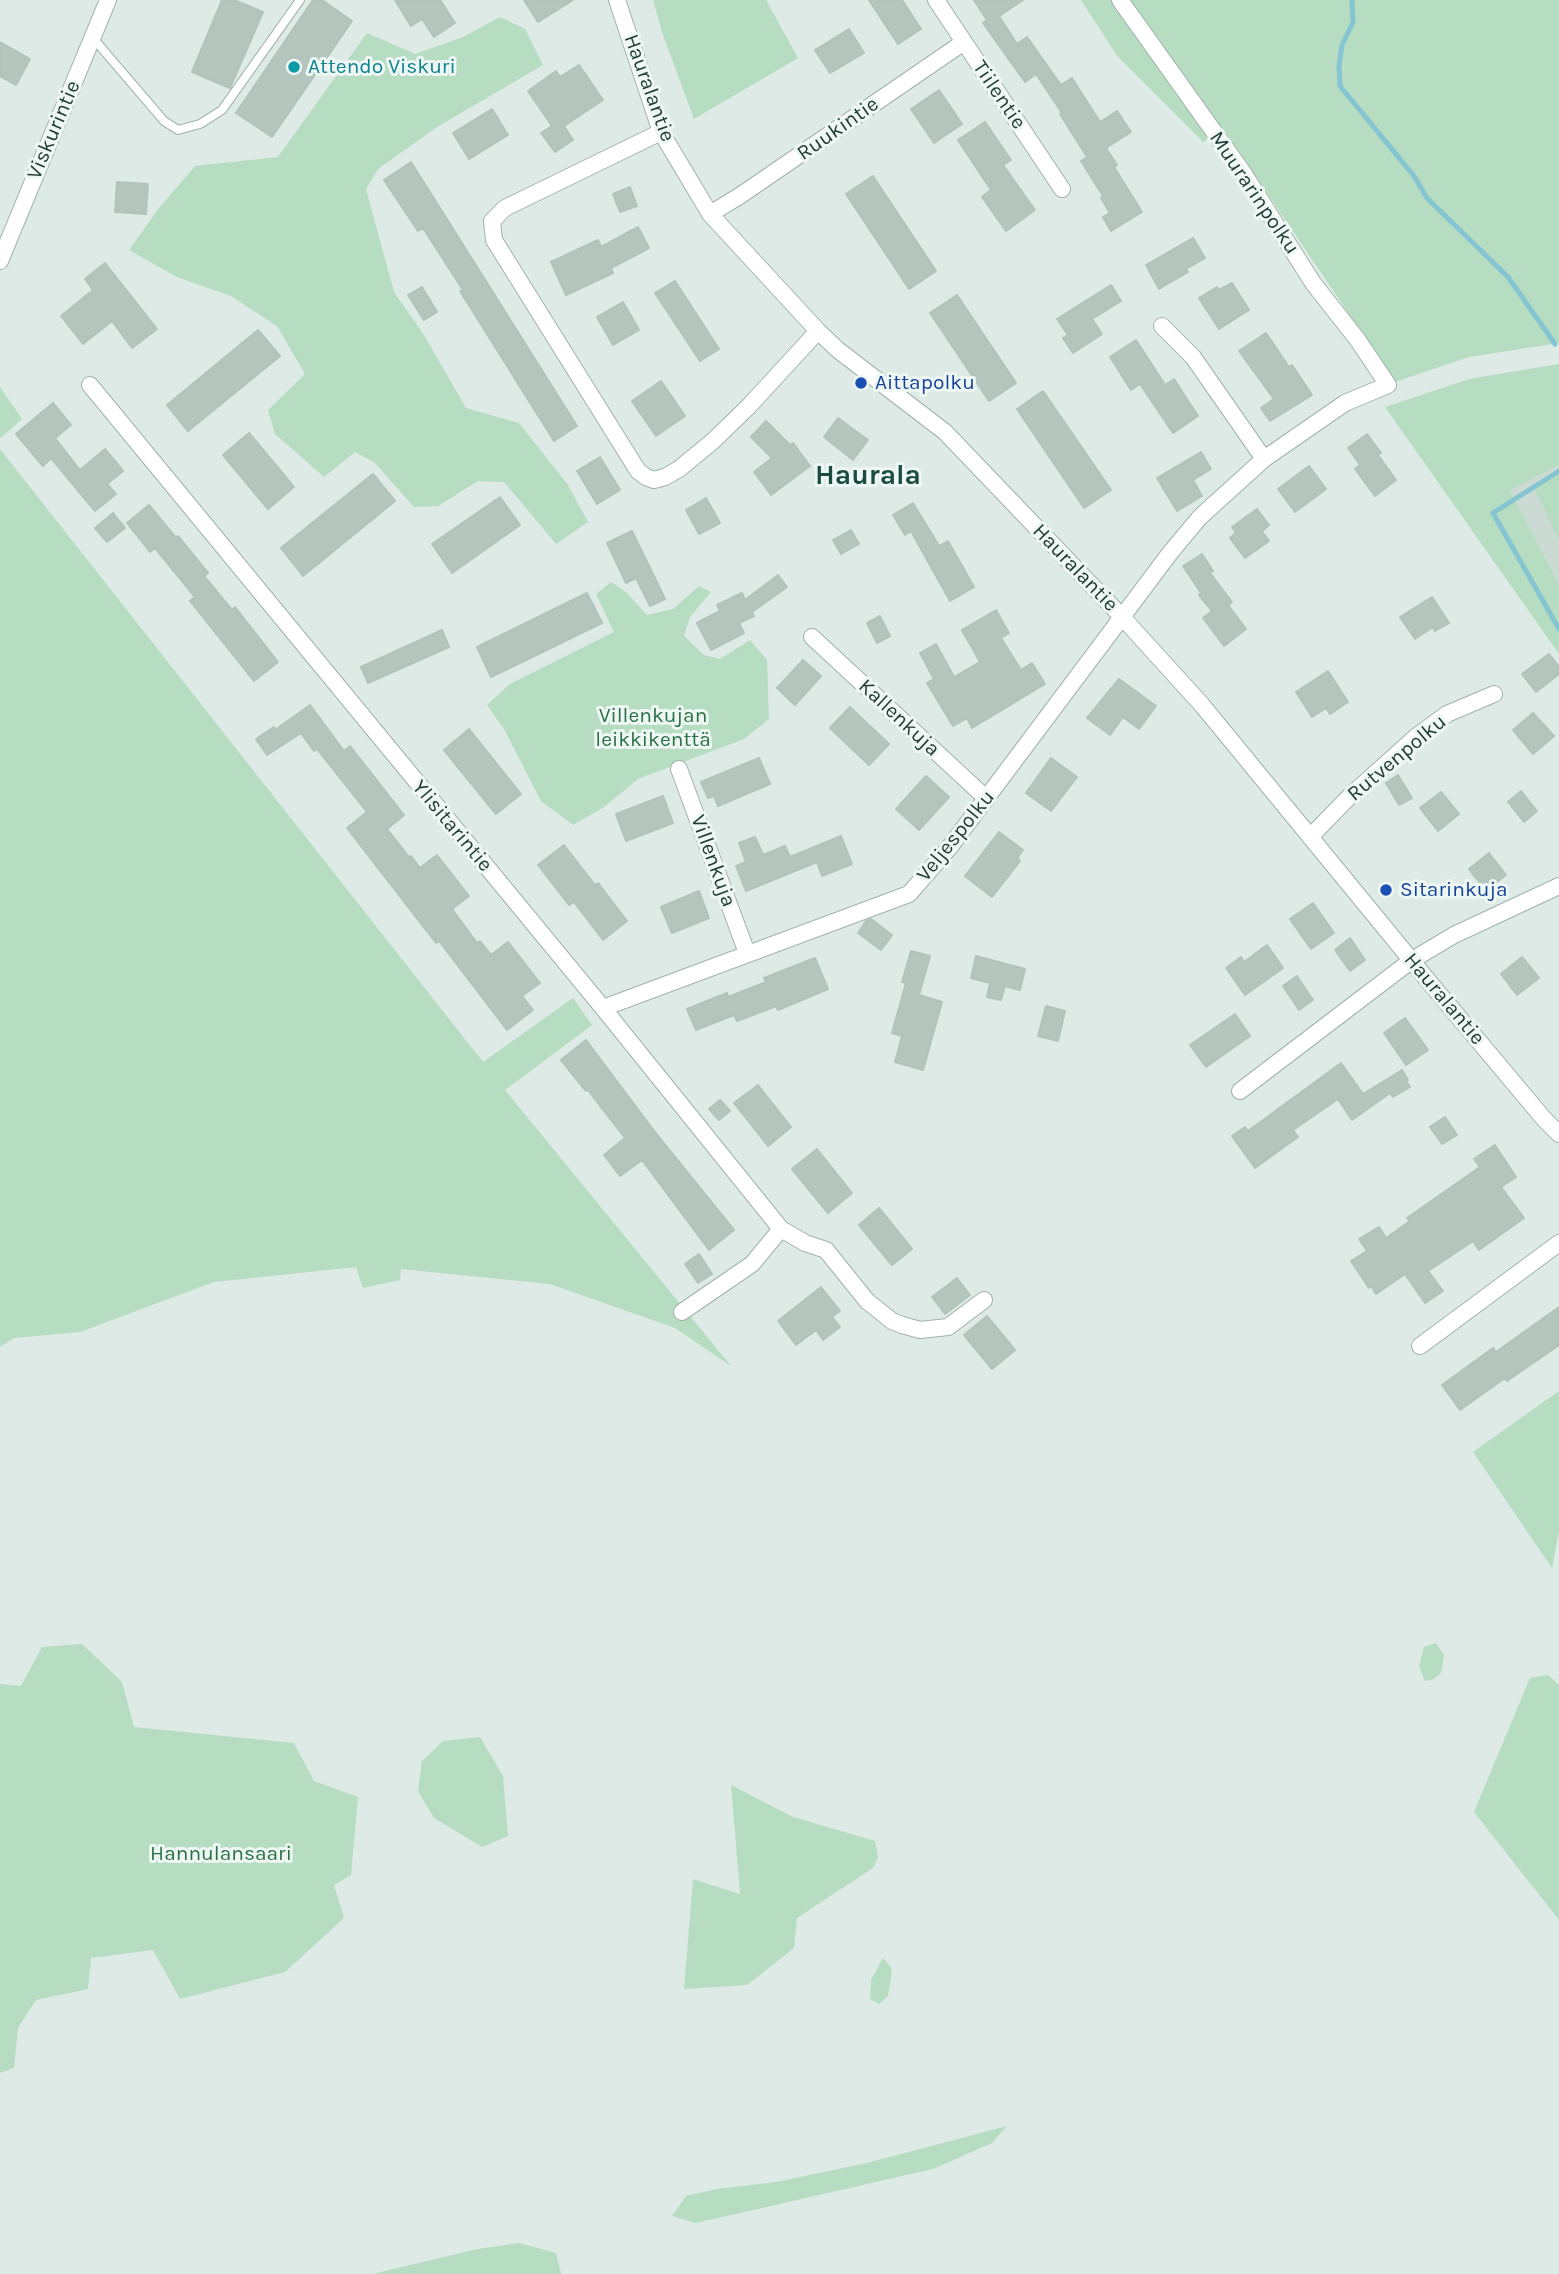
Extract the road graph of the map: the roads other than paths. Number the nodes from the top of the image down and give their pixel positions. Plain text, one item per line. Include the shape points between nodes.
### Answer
1 (108, 0) edge
2 (300, 0) edge
3 (617, 0) edge
4 (936, 0) edge
5 (1119, 0) edge
6 (93, 38) junction
7 (964, 42) junction
8 (662, 132) junction
9 (1062, 189) dead end
10 (710, 214) junction
11 (0, 261) edge
12 (1162, 326) dead end
13 (818, 331) junction
14 (90, 385) dead end
15 (1388, 385) joint
16 (1264, 459) junction
17 (1123, 618) junction
18 (812, 637) dead end
19 (1494, 694) dead end
20 (678, 769) dead end
21 (987, 799) junction
22 (1310, 837) junction
23 (1559, 886) edge
24 (747, 953) junction
25 (1412, 960) junction
26 (603, 1008) junction
27 (1240, 1091) dead end
28 (1559, 1134) edge
29 (781, 1229) junction
30 (1559, 1243) edge
31 (984, 1300) dead end
32 (682, 1312) dead end
33 (1420, 1346) dead end

1 - 6 street, Viskurintie
2 - 6 lane via 222,110 200,124 178,130 164,121
3 - 8 street, Hauralantie
4 - 7 street, Tiilentie
5 - 15 street, Muurarinpolku
6 - 11 street, Viskurintie
7 - 9 street, Tiilentie
7 - 10 street, Ruukintie
8 - 10 street, Hauralantie
8 - 13 street via 505,208 492,221 494,240 638,471 654,480 679,468 749,406
10 - 13 street, Hauralantie
12 - 16 street via 1193,357
13 - 17 street, Hauralantie via 944,432
14 - 26 street, Ylisitarintie
15 - 16 street, Veljespolku via 1345,403
16 - 17 street, Veljespolku via 1200,517
17 - 21 street, Veljespolku
17 - 22 street, Hauralantie via 1202,705
18 - 21 street, Kallenkuja
19 - 22 street, Rutvenpolku via 1447,713 1417,736
20 - 24 street, Villenkuja
21 - 24 street, Veljespolku via 909,894
22 - 25 street, Hauralantie
23 - 25 street
24 - 26 street, Veljespolku
25 - 27 street
25 - 28 street, Hauralantie
26 - 29 street, Ylisitarintie
29 - 31 street, Ylisitarintie via 826,1250 867,1301 902,1325 920,1330 948,1326
29 - 32 street via 752,1264
30 - 33 street

